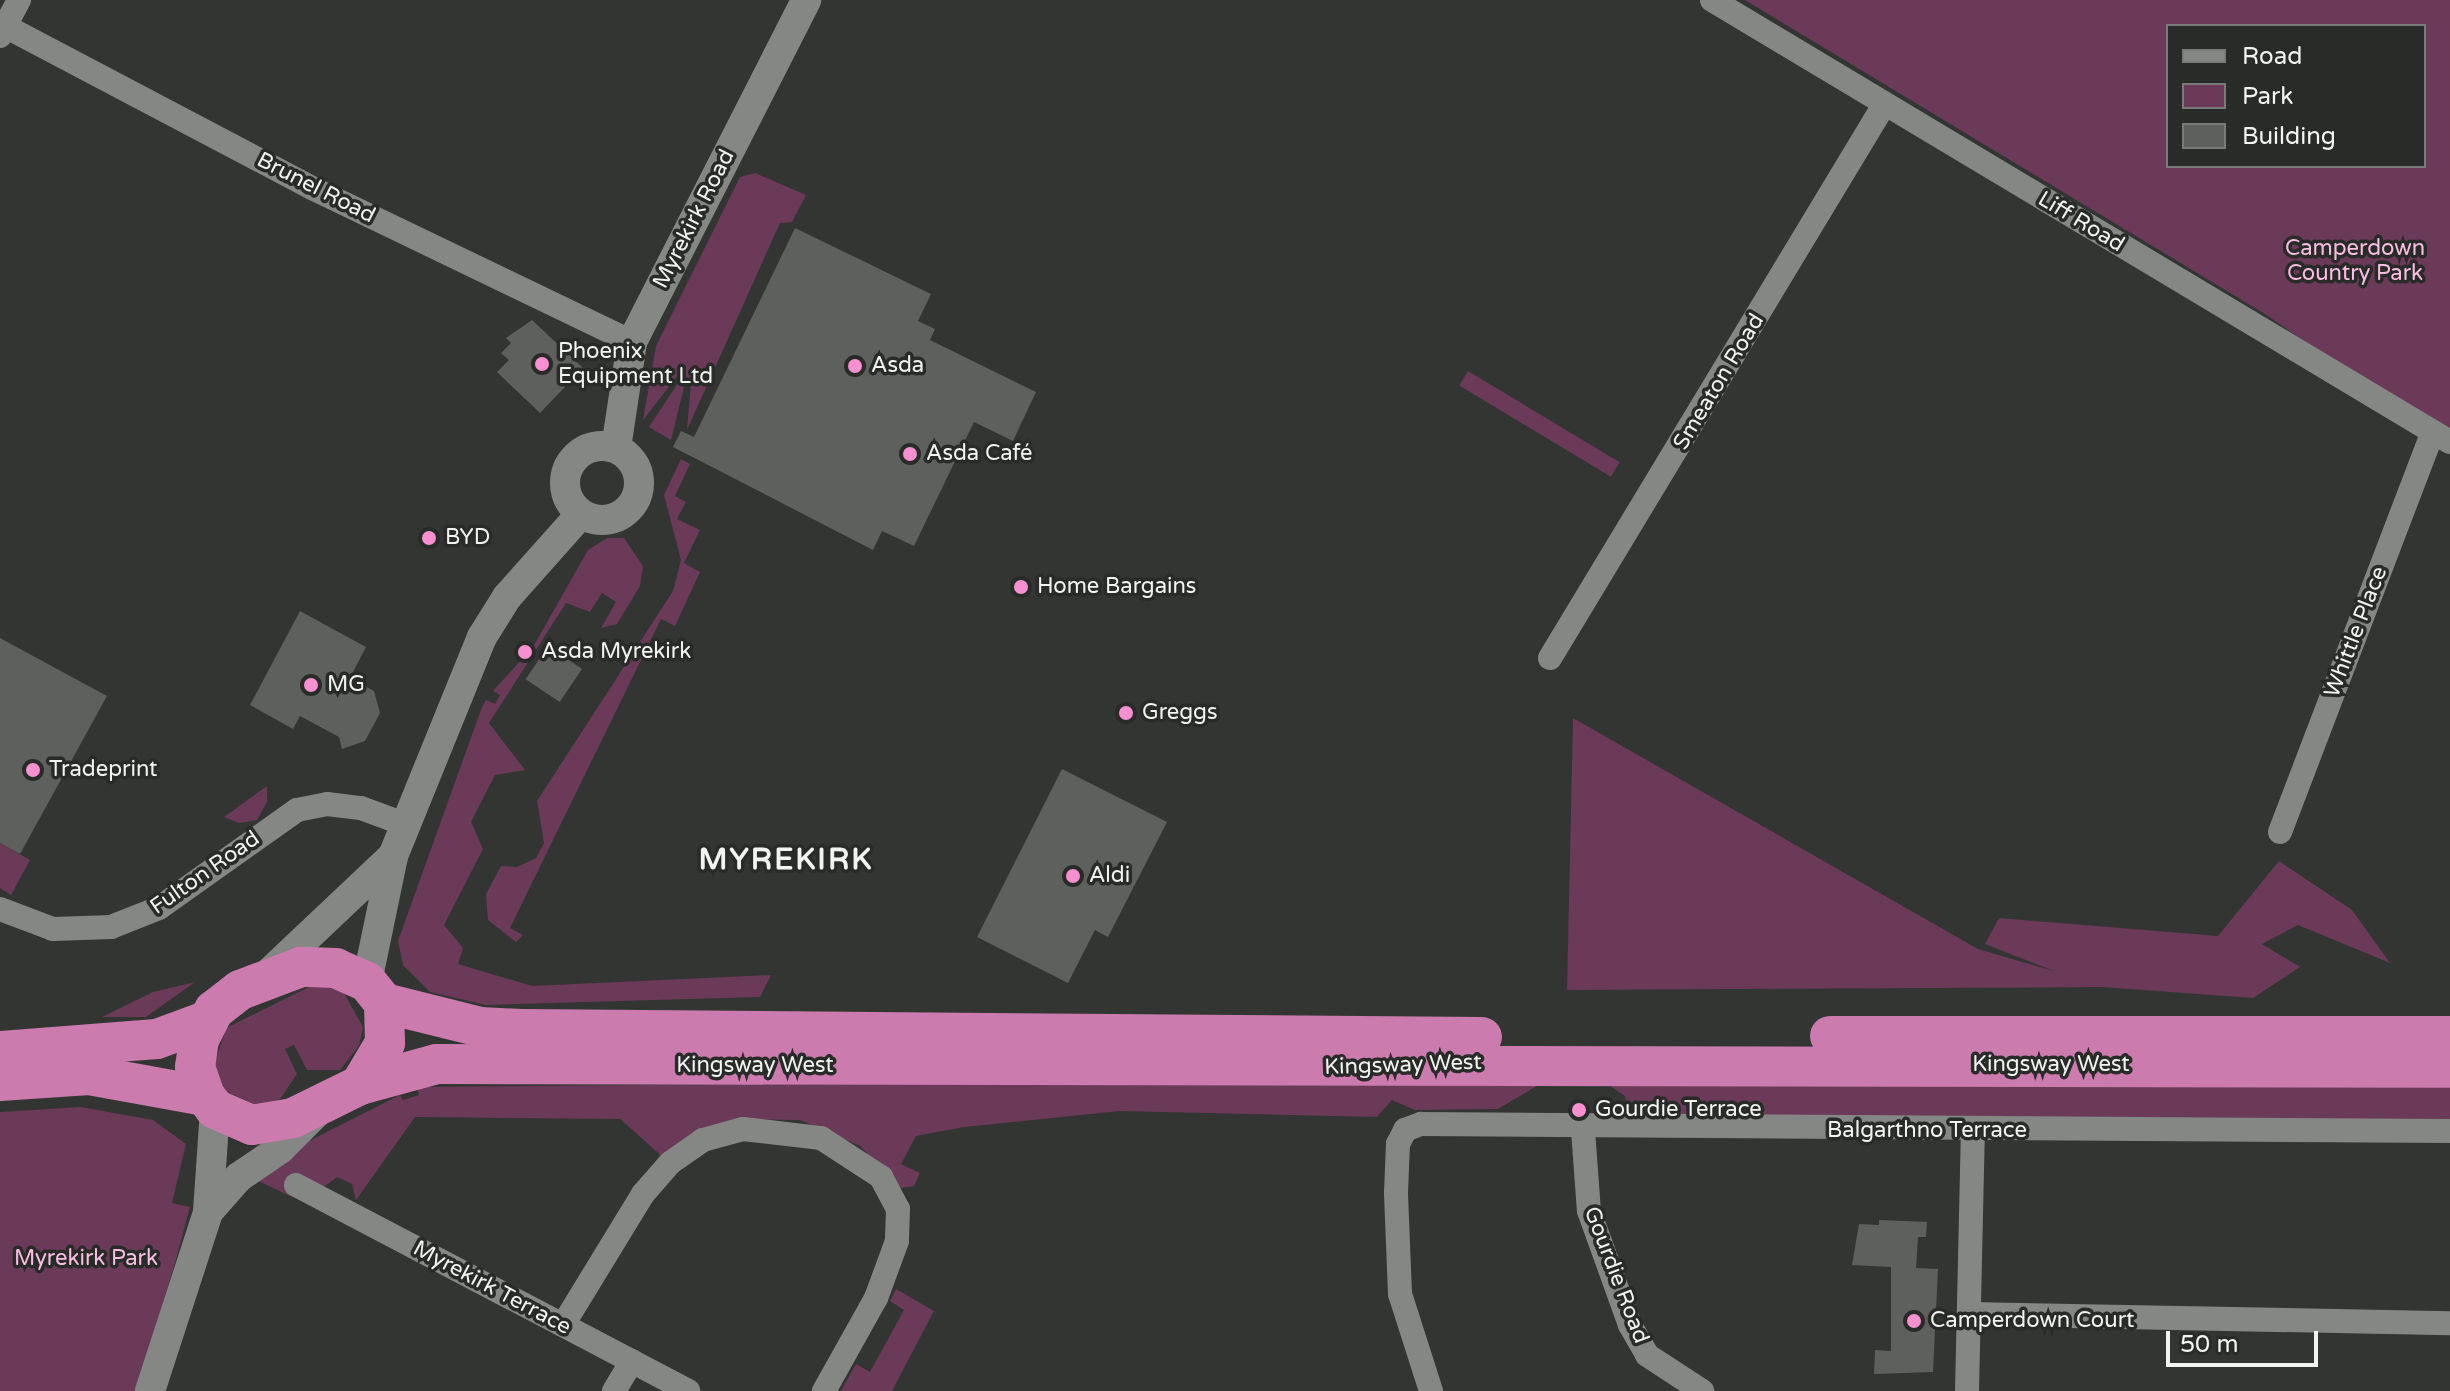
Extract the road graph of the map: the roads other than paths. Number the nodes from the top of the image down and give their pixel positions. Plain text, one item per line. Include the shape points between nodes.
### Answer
1 (19, 0) edge
2 (806, 0) edge
3 (1712, 0) edge
4 (2, 31) edge
5 (1884, 105) junction
6 (632, 342) junction
7 (2442, 437) edge
8 (616, 448) junction
9 (581, 514) junction
10 (1550, 658) dead end
11 (407, 825) junction
12 (2280, 832) dead end
13 (393, 856) junction
14 (0, 909) edge
15 (262, 979) junction
16 (376, 993) junction
17 (206, 1021) junction
18 (2450, 1036) edge
19 (0, 1051) edge
20 (2450, 1068) edge
21 (0, 1081) edge
22 (360, 1085) junction
23 (210, 1102) junction
24 (319, 1109) junction
25 (1583, 1130) junction
26 (1973, 1131) junction
27 (2450, 1131) edge
28 (296, 1185) dead end
29 (208, 1212) junction
30 (1969, 1314) junction
31 (2450, 1323) edge
32 (563, 1325) junction
33 (632, 1361) junction
34 (150, 1391) edge
35 (614, 1391) edge
36 (688, 1391) edge
37 (824, 1391) edge
38 (1431, 1391) edge
39 (1702, 1391) edge
40 (1967, 1391) edge

1 - 4 street
2 - 6 street, Myrekirk Road
3 - 5 street, Liff Road
4 - 6 street, Brunel Road
5 - 7 street, Liff Road
5 - 10 street, Smeaton Road
6 - 8 street, Myrekirk Road
7 - 12 street, Whittle Place
8 - 9 street via 588,447 568,466 564,487
8 - 9 street via 635,464 636,499 618,517
9 - 11 street via 507,597 482,637
11 - 13 street
11 - 14 street, Fulton Road via 361,808 327,804 297,810 159,908 111,927 53,929
13 - 15 street
13 - 16 street
15 - 16 highway, Kingsway West via 321,965
15 - 17 highway, Kingsway West via 224,1000
16 - 18 highway, Kingsway West via 480,1027 736,1035
16 - 22 highway, Kingsway West via 385,1043
17 - 19 highway, Kingsway West via 157,1039
17 - 23 highway via 195,1062
20 - 22 highway, Kingsway West via 437,1064
21 - 23 highway, Kingsway West via 89,1075
22 - 24 highway, Kingsway West
23 - 24 highway, Kingsway West via 252,1125
23 - 29 street
24 - 29 street via 280,1149 239,1177
25 - 26 street, Balgarthno Terrace
25 - 38 street, Balgarthno Terrace via 1421,1124 1405,1130 1398,1144 1396,1193 1400,1294
25 - 39 street, Gourdie Road via 1589,1211 1630,1325 1647,1355
26 - 27 street, Balgarthno Terrace
26 - 30 street
28 - 32 street, Myrekirk Terrace
29 - 34 street
30 - 31 street
30 - 40 street
32 - 33 street, Myrekirk Terrace
32 - 37 street via 643,1194 670,1163 703,1140 743,1129 821,1138 881,1177 898,1209 897,1241 876,1298
33 - 35 street
33 - 36 street, Myrekirk Terrace

